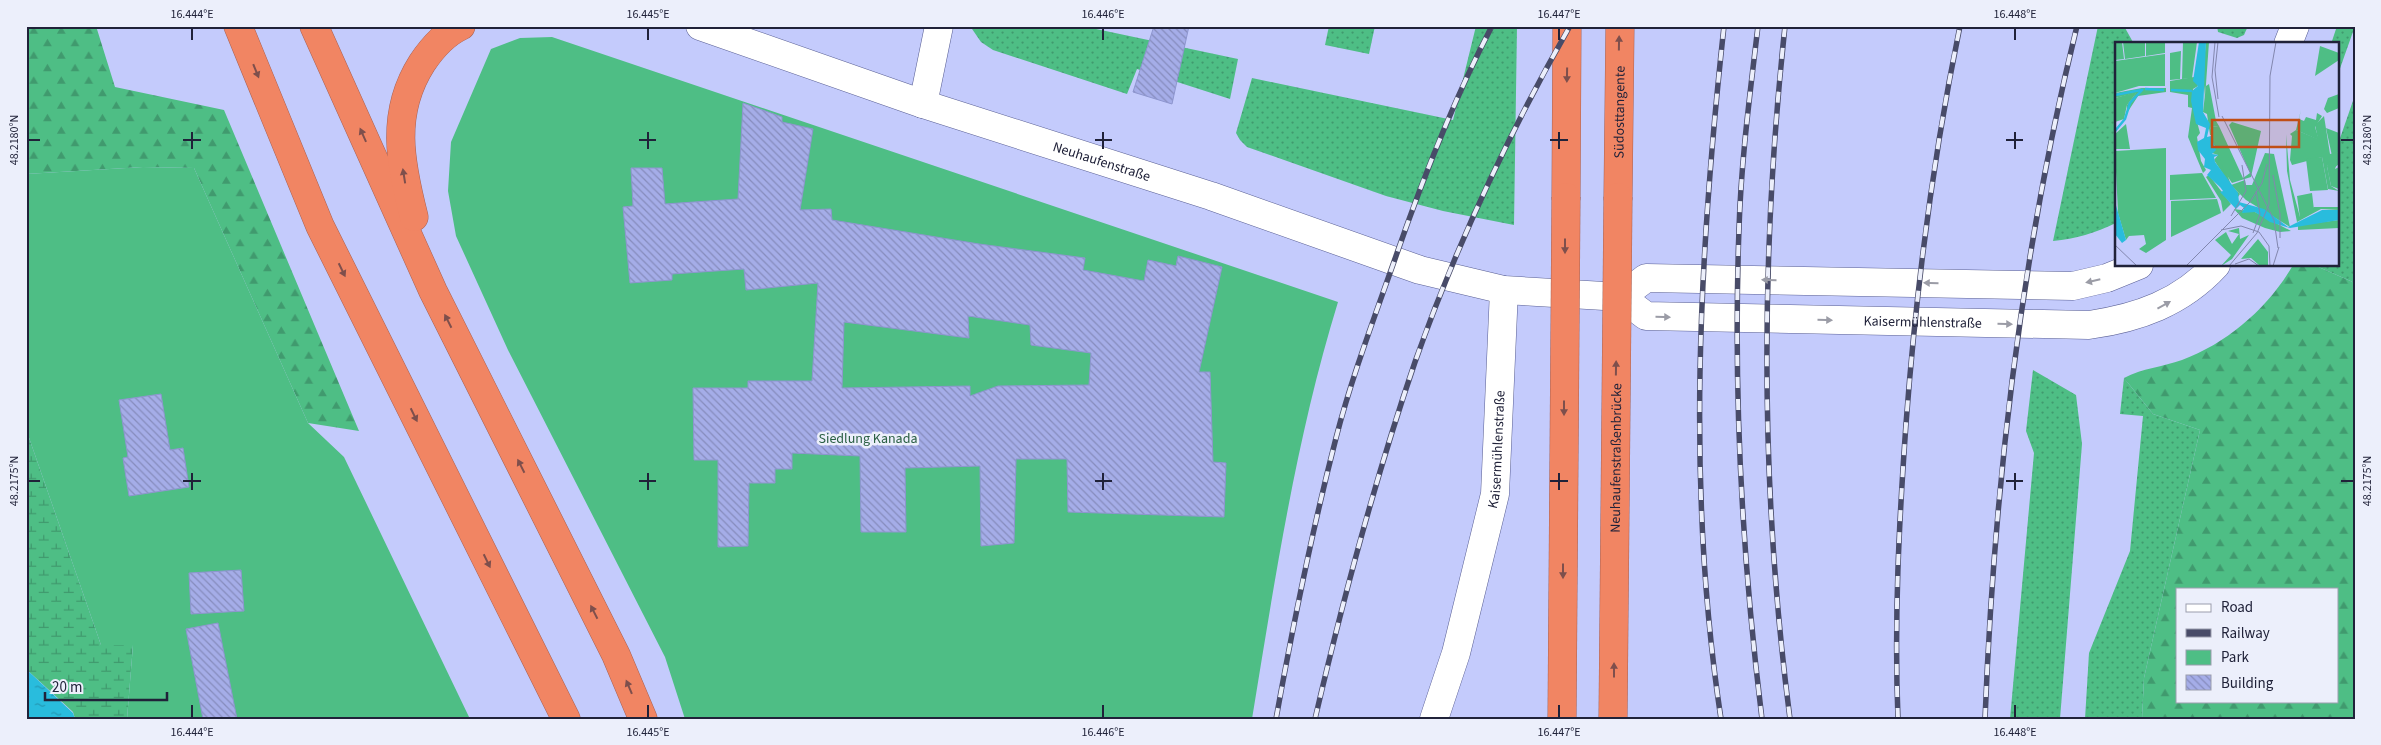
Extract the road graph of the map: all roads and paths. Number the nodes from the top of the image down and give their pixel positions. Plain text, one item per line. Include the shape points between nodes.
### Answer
1 (238, 26) edge
2 (314, 26) edge
3 (461, 26) edge
4 (700, 26) edge
5 (939, 26) edge
6 (1567, 26) edge
7 (1620, 26) edge
8 (2294, 26) edge
9 (2289, 42) edge
10 (923, 104) junction
11 (1618, 197) joint
12 (2137, 266) edge
13 (2215, 266) edge
14 (1504, 290) junction
15 (434, 291) junction
16 (1620, 297) junction
17 (566, 719) edge
18 (643, 719) edge
19 (1434, 719) edge
20 (1562, 719) edge
21 (1614, 719) edge

1 -> 17 highway via 320,226
15 -> 2 highway
15 -> 3 highway via 405,183 401,119 406,91 418,69 432,48
4 - 10 street, Neuhaufenstraße
5 - 10 street
6 -> 20 highway, bridge
11 -> 7 highway, Südosttangente
8 - 9 street
10 - 14 street, Neuhaufenstraße via 1211,196 1420,270
21 -> 11 highway, Neuhaufenstraßenbrücke, bridge
12 -> 16 street via 2107,278 2073,286 1646,278
16 -> 13 street, Kaisermühlenstraße via 1646,316 2089,325 2155,310 2204,278
14 - 16 street
14 - 19 street, Kaisermühlenstraße via 1495,494 1456,653
18 -> 15 highway via 616,655

